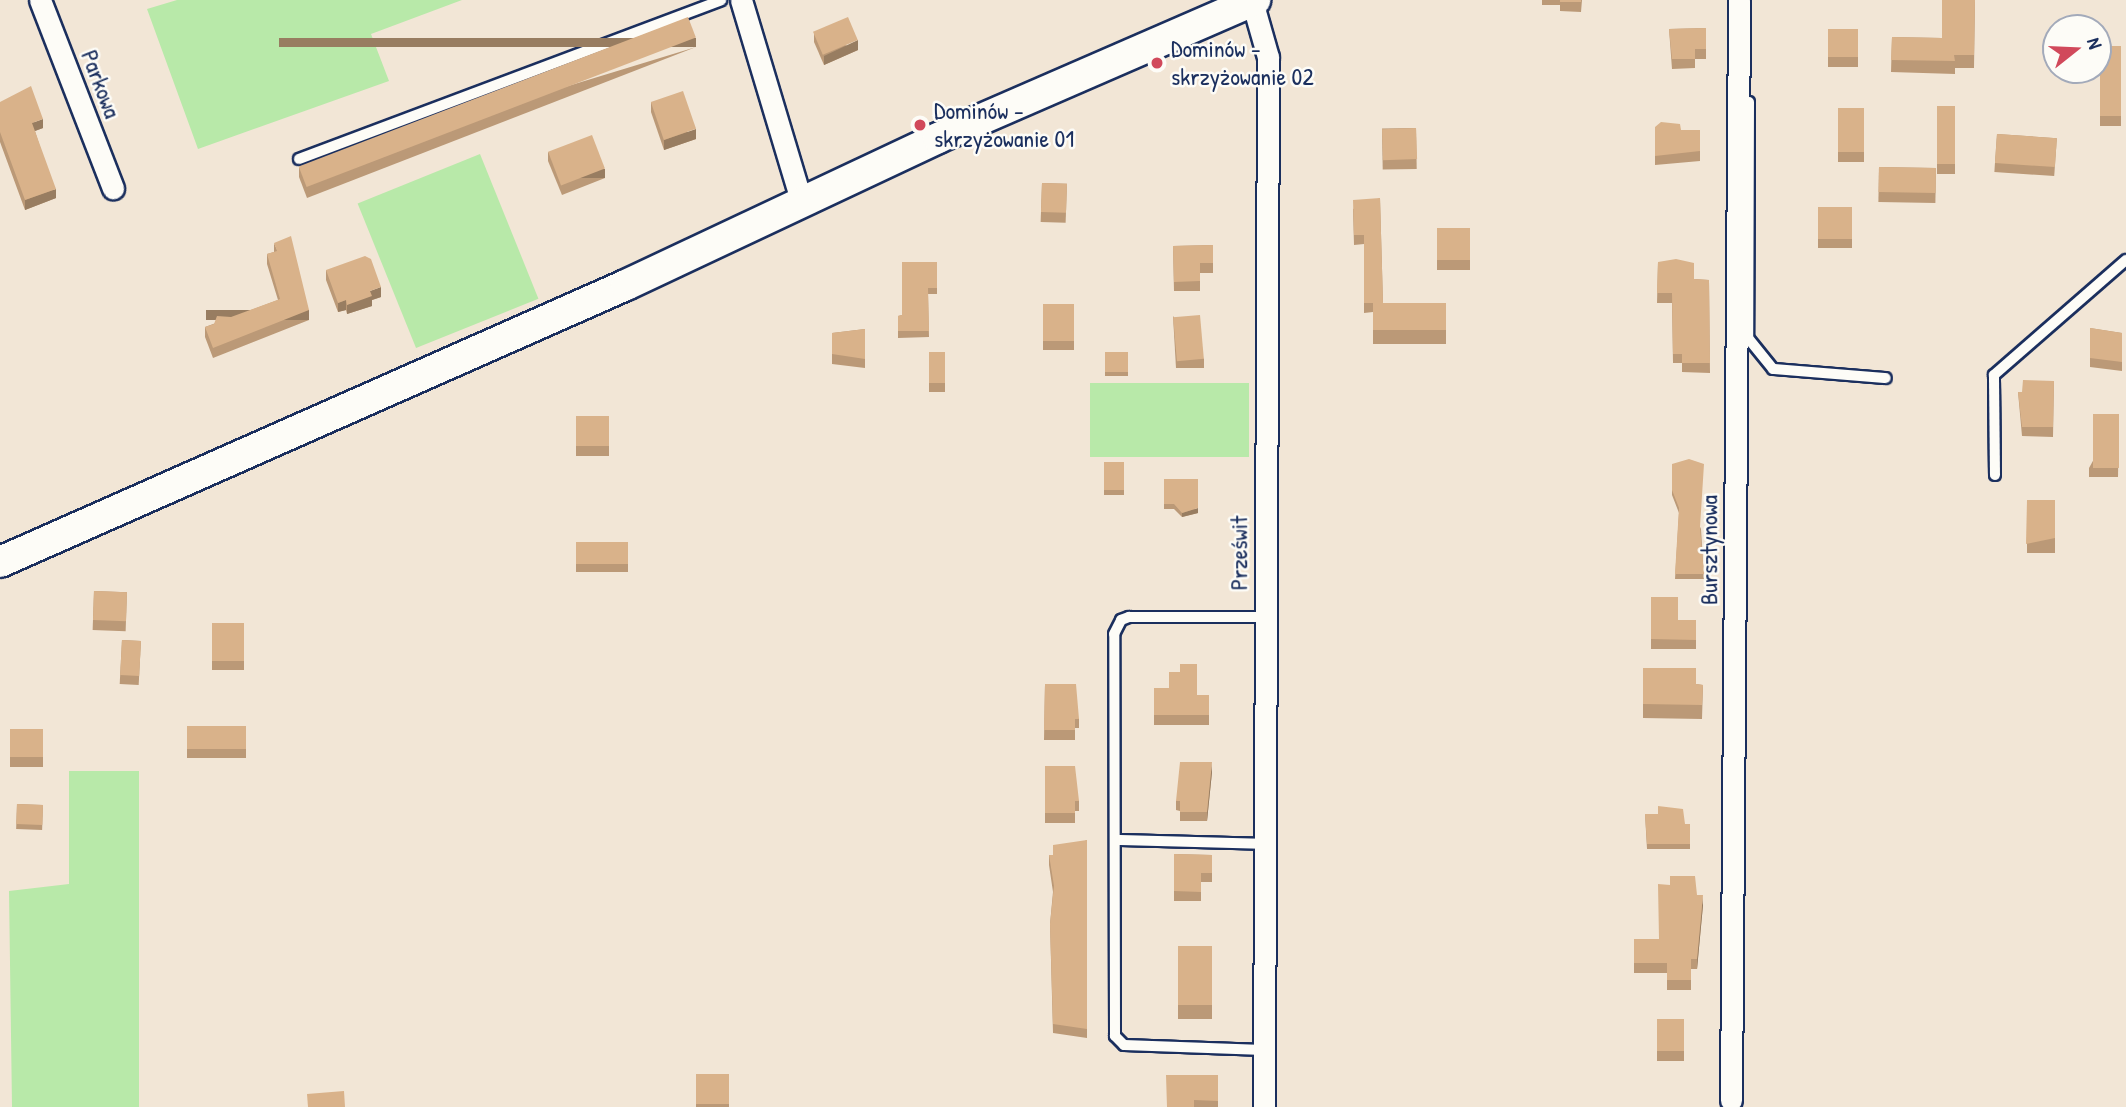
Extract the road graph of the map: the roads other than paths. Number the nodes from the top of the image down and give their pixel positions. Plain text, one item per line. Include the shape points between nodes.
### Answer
1 (40, 0) edge
2 (721, 0) edge
3 (741, 0) edge
4 (1739, 0) edge
5 (1747, 0) edge
6 (1254, 1) edge
7 (299, 159) dead end
8 (113, 188) dead end
9 (802, 203) junction
10 (2126, 260) edge
11 (1886, 378) dead end
12 (1995, 475) dead end
13 (0, 562) edge
14 (1265, 617) junction
15 (1116, 840) junction
16 (1265, 844) junction
17 (1264, 1050) junction
18 (1731, 1100) dead end
19 (1264, 1107) edge

1 - 8 street, Parkowa
2 - 7 lane
3 - 9 street
4 - 18 street, Bursztynowa
5 - 11 lane via 1748,338 1773,369
6 - 9 street via 938,138
6 - 14 street, Prześwit via 1268,57
9 - 13 street
10 - 12 lane via 1994,375
14 - 15 lane via 1129,617 1116,626
14 - 16 street, Prześwit
15 - 16 lane
15 - 17 lane via 1119,1042
16 - 17 street, Prześwit
17 - 19 street, Prześwit

